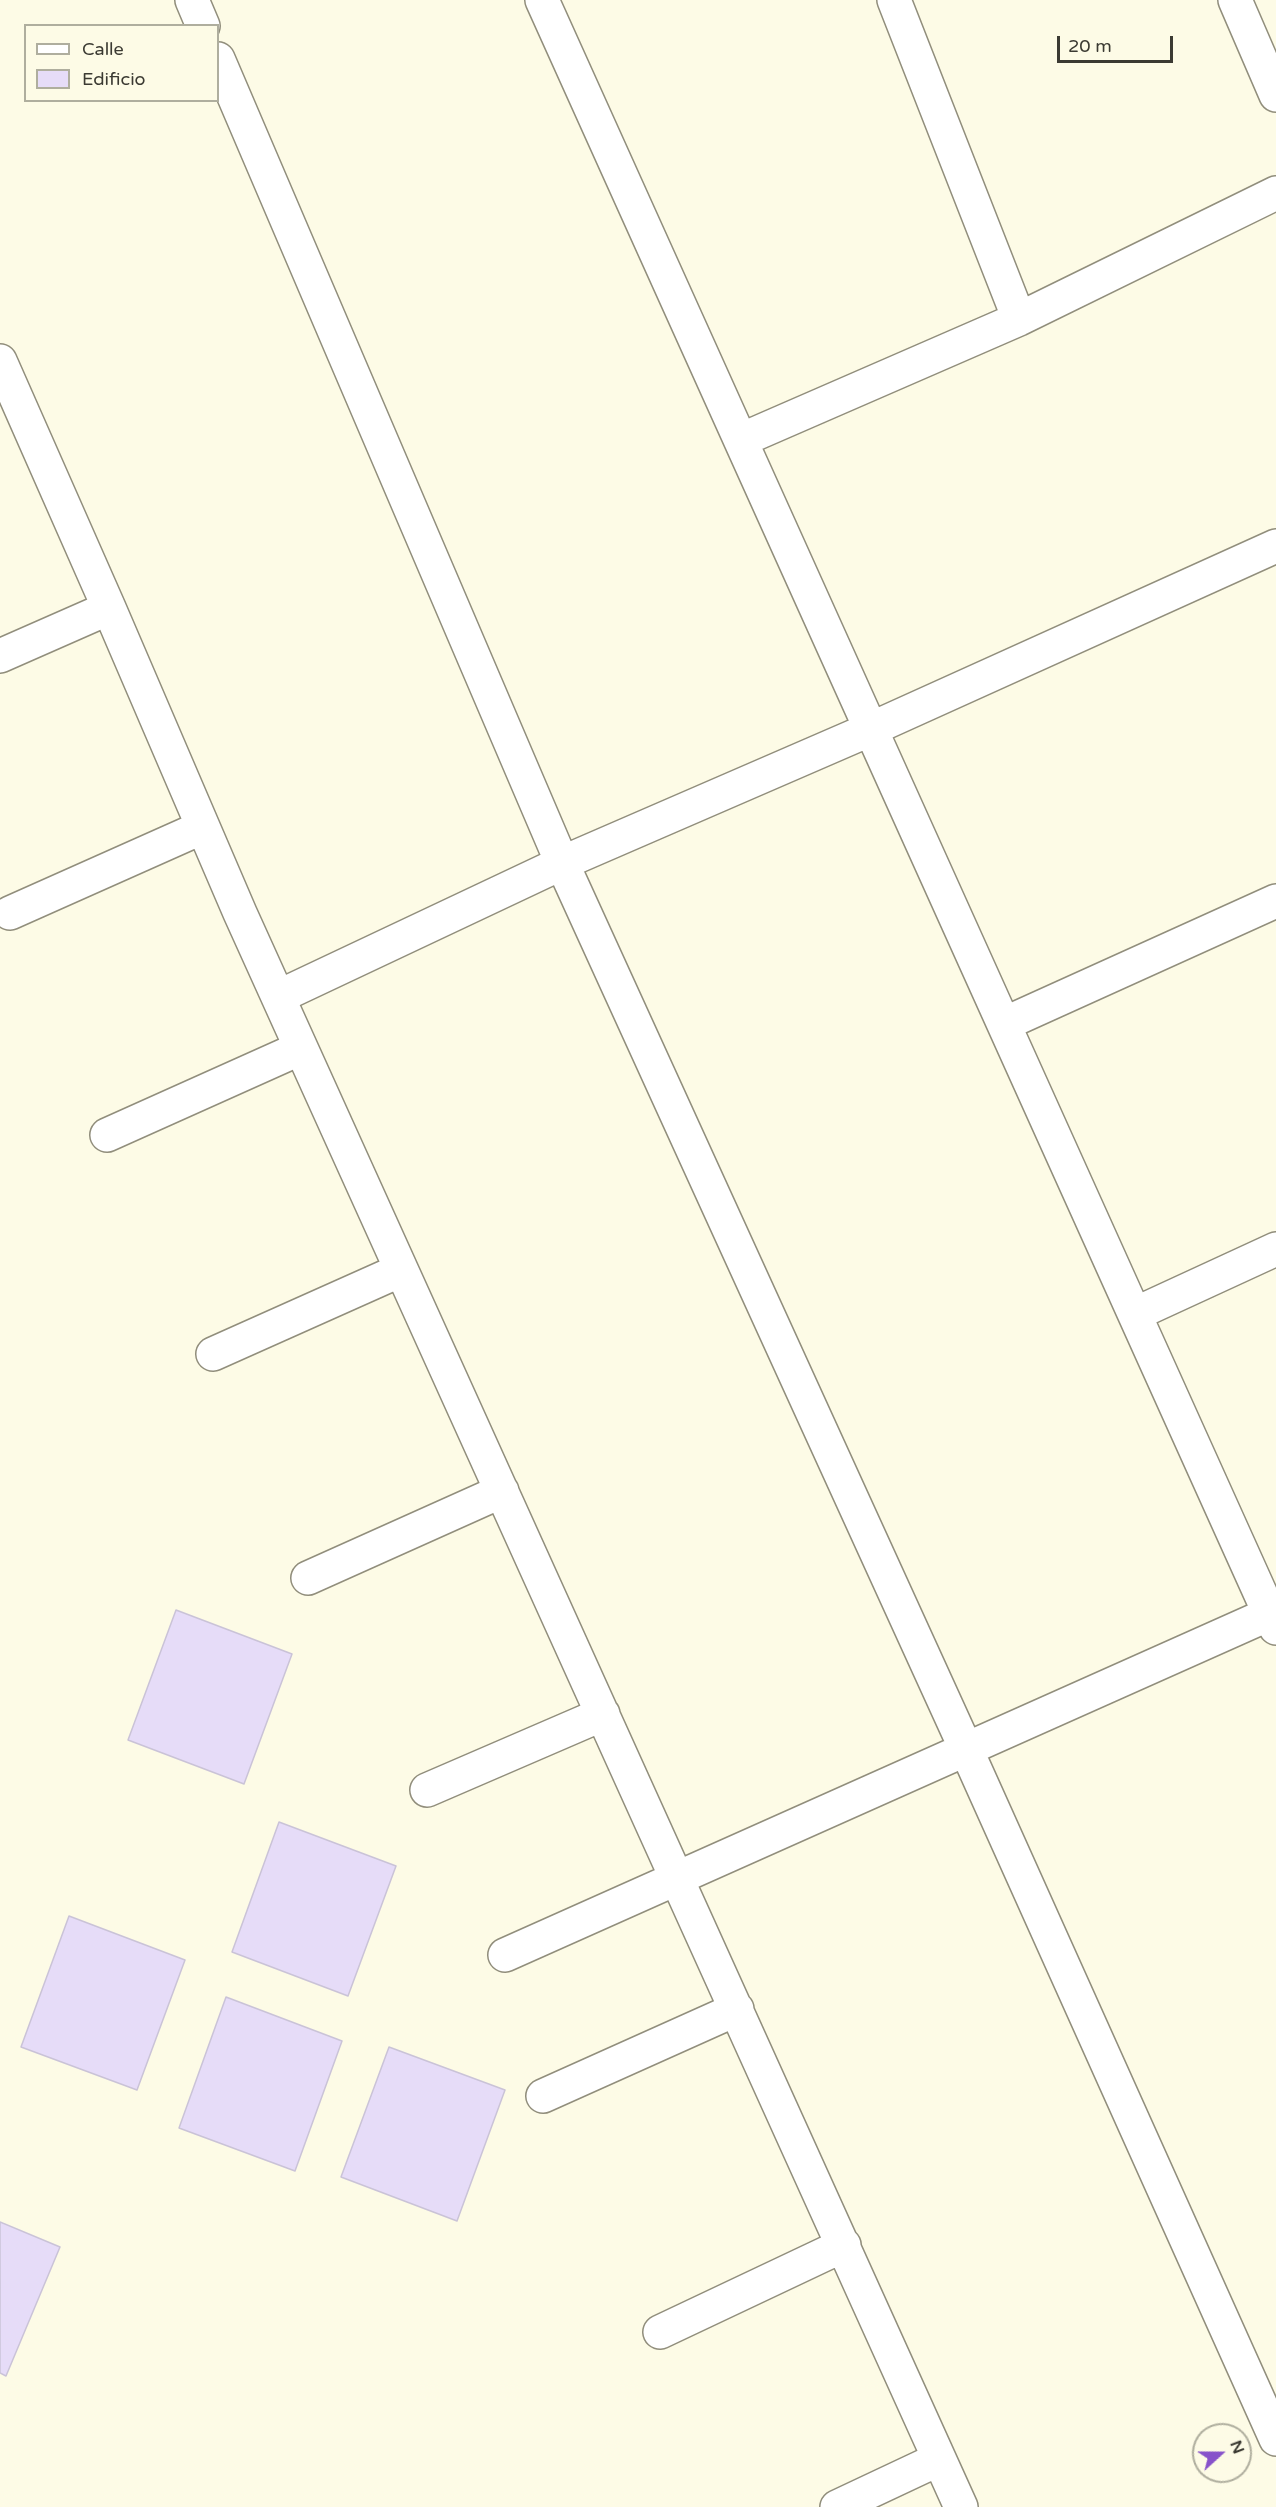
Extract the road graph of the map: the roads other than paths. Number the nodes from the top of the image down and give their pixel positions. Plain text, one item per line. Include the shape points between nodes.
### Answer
1 (192, 0) edge
2 (542, 0) edge
3 (894, 0) edge
4 (1235, 0) edge
5 (202, 24) edge
6 (219, 61) edge
7 (1276, 95) edge
8 (1276, 193) edge
9 (1018, 319) junction
10 (3, 376) edge
11 (741, 440) junction
12 (1276, 546) edge
13 (109, 608) junction
14 (0, 656) edge
15 (871, 729) junction
16 (203, 827) junction
17 (562, 862) junction
18 (1276, 901) edge
19 (10, 913) dead end
20 (278, 997) junction
21 (1004, 1024) junction
22 (301, 1048) junction
23 (107, 1135) dead end
24 (1276, 1249) edge
25 (402, 1270) junction
26 (1135, 1314) junction
27 (213, 1354) dead end
28 (502, 1491) junction
29 (308, 1578) dead end
30 (1274, 1618) edge
31 (603, 1714) junction
32 (966, 1749) junction
33 (427, 1790) dead end
34 (678, 1879) junction
35 (505, 1955) dead end
36 (737, 2009) junction
37 (543, 2096) dead end
38 (844, 2245) junction
39 (660, 2332) dead end
40 (1276, 2439) edge
41 (939, 2459) junction
42 (837, 2507) edge
43 (961, 2507) edge

1 - 5 street
2 - 11 street
3 - 9 street
4 - 7 street
6 - 17 street
8 - 9 street
9 - 11 street
10 - 13 street
11 - 15 street
12 - 15 street
13 - 14 street
13 - 16 street
15 - 17 street
15 - 21 street
16 - 19 street
16 - 20 street
17 - 20 street
17 - 32 street
18 - 21 street
20 - 22 street
21 - 26 street
22 - 23 street
22 - 25 street
24 - 26 street
25 - 27 street
25 - 28 street
26 - 30 street
28 - 29 street
28 - 31 street
30 - 32 street
31 - 33 street
31 - 34 street
32 - 34 street
32 - 40 street
34 - 35 street
34 - 36 street
36 - 37 street
36 - 38 street
38 - 39 street
38 - 41 street
41 - 42 street
41 - 43 street

